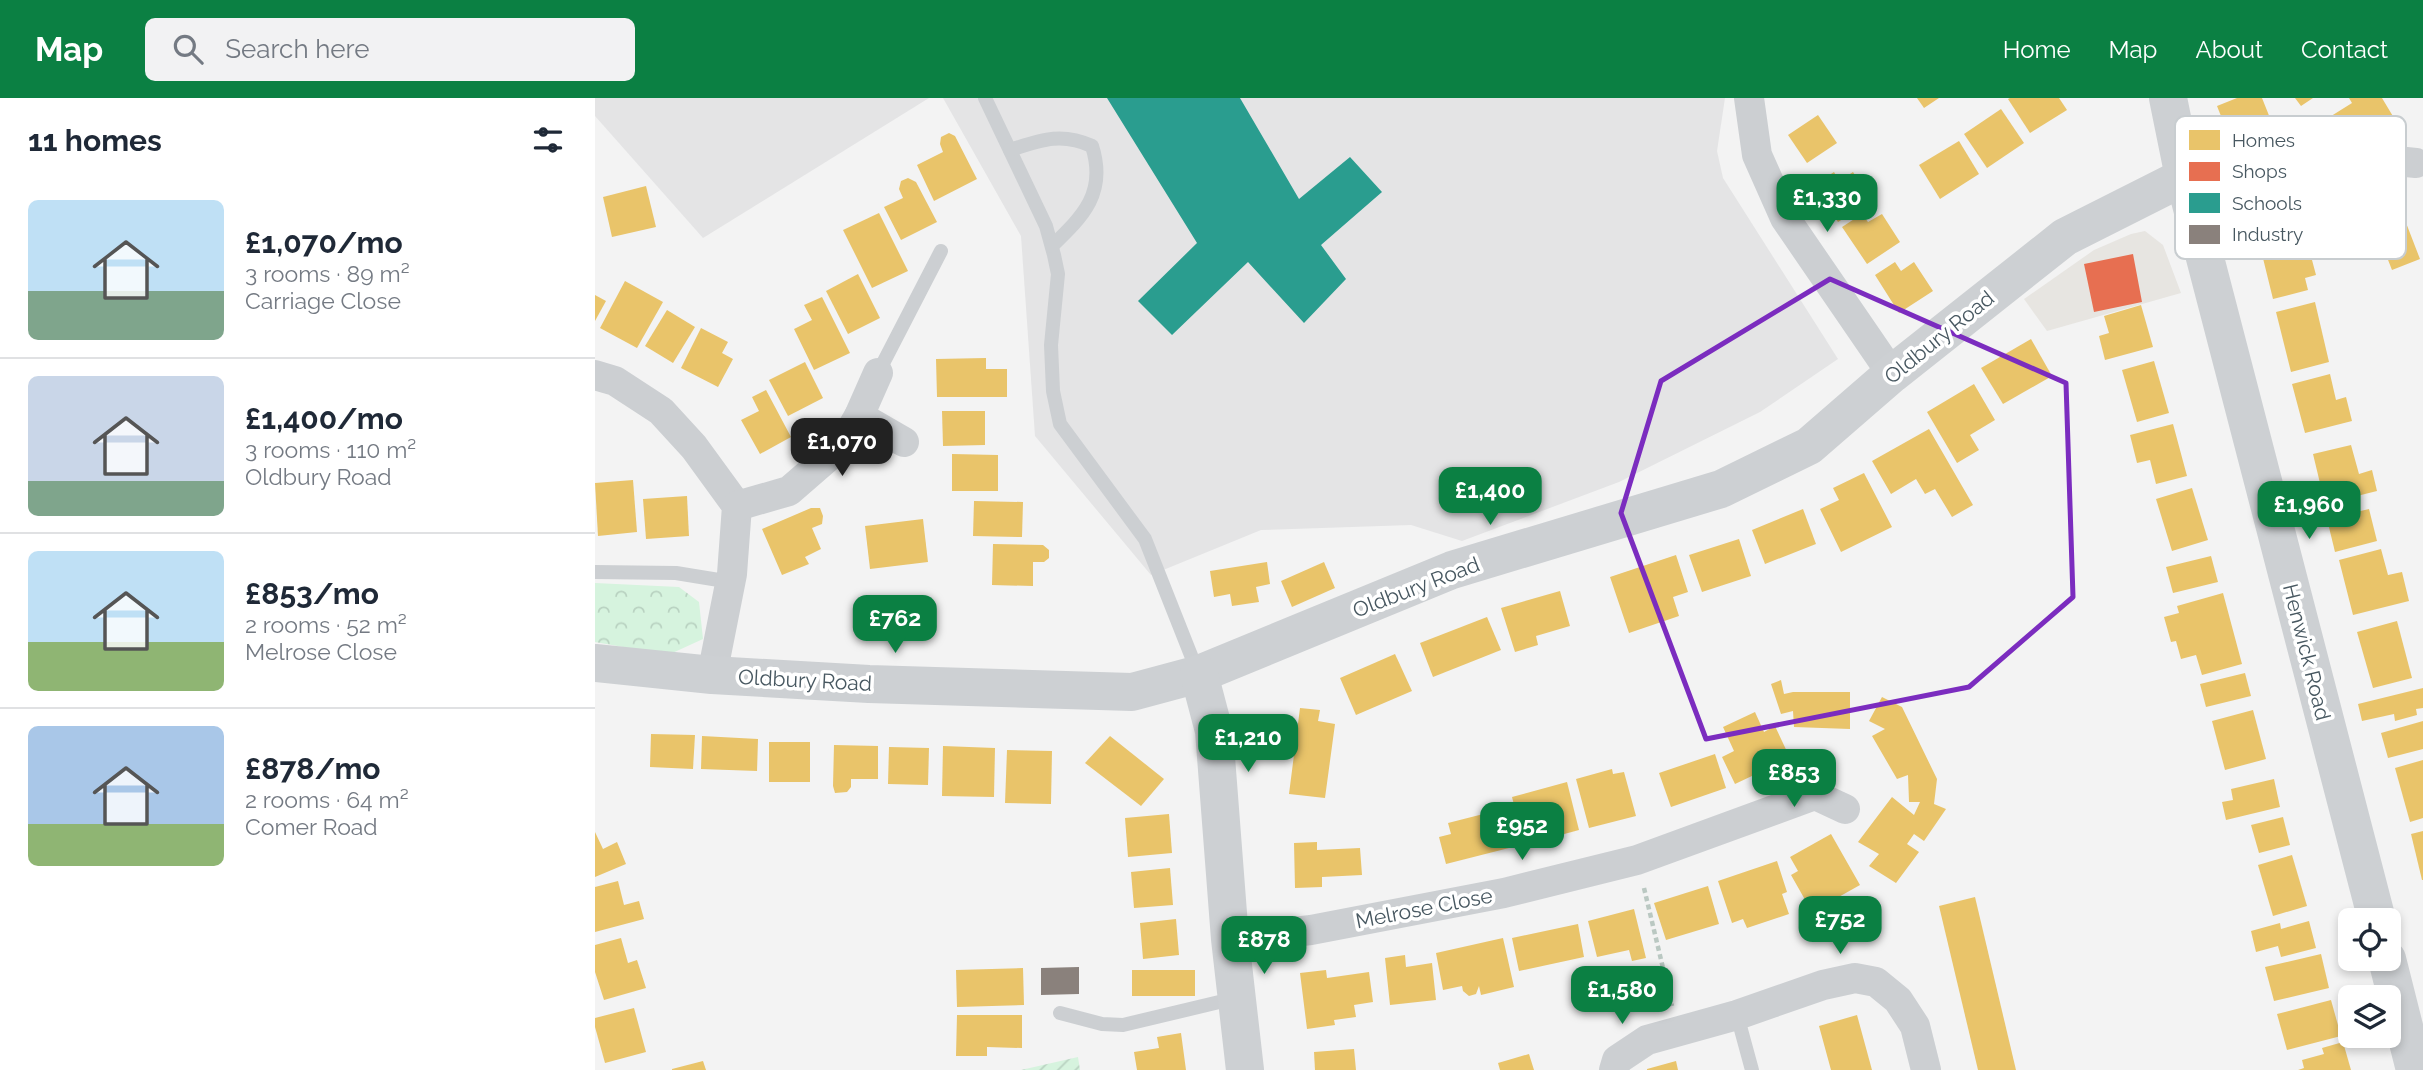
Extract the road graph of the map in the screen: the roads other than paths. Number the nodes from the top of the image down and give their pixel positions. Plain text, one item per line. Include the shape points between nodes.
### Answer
1 (985, 98) edge
2 (1749, 98) edge
3 (2168, 98) edge
4 (2175, 133) edge
5 (1010, 150) junction
6 (2406, 162) edge
7 (2416, 163) dead end
8 (2175, 182) edge
9 (1052, 246) junction
10 (941, 251) dead end
11 (2205, 259) edge
12 (877, 373) joint
13 (1892, 373) junction
14 (595, 375) edge
15 (859, 416) junction
16 (904, 442) dead end
17 (737, 506) junction
18 (595, 572) edge
19 (730, 582) junction
20 (595, 663) edge
21 (1199, 674) junction
22 (712, 675) junction
23 (1817, 765) dead end
24 (1815, 795) junction
25 (1845, 809) dead end
26 (2374, 908) edge
27 (1230, 939) junction
28 (2389, 971) edge
29 (1237, 998) junction
30 (1060, 1013) dead end
31 (1737, 1015) junction
32 (1245, 1070) edge
33 (1614, 1070) edge
34 (1752, 1070) edge
35 (1926, 1070) edge
36 (2415, 1070) edge

1 - 5 lane
2 - 13 street via 1757,155 1785,218
3 - 4 street, Henwick Road
5 - 9 lane
5 - 9 lane via 1056,137 1092,146 1097,163 1090,201 1080,220
6 - 7 street
8 - 13 street, Oldbury Road via 2065,237
9 - 21 lane via 1058,274 1051,345 1053,391 1061,424 1145,539
10 - 12 lane
11 - 26 street, Henwick Road
12 - 15 street
13 - 21 street, Oldbury Road via 1809,446 1721,489 1452,570
14 - 17 street via 615,381 661,411
15 - 16 street
15 - 17 street via 842,444 789,491
17 - 19 street
18 - 19 lane via 676,573
19 - 22 street
20 - 22 street, Oldbury Road
21 - 22 street, Oldbury Road via 1132,692
21 - 27 street via 1214,731
23 - 24 street
24 - 25 street
24 - 27 street, Melrose Close via 1637,860 1491,895 1311,930
27 - 29 street
28 - 36 street
29 - 30 lane via 1123,1024 1102,1024
29 - 32 street
31 - 33 street via 1647,1041 1617,1060
31 - 34 lane
31 - 35 street via 1823,985 1855,978 1876,982 1898,1000 1915,1026

